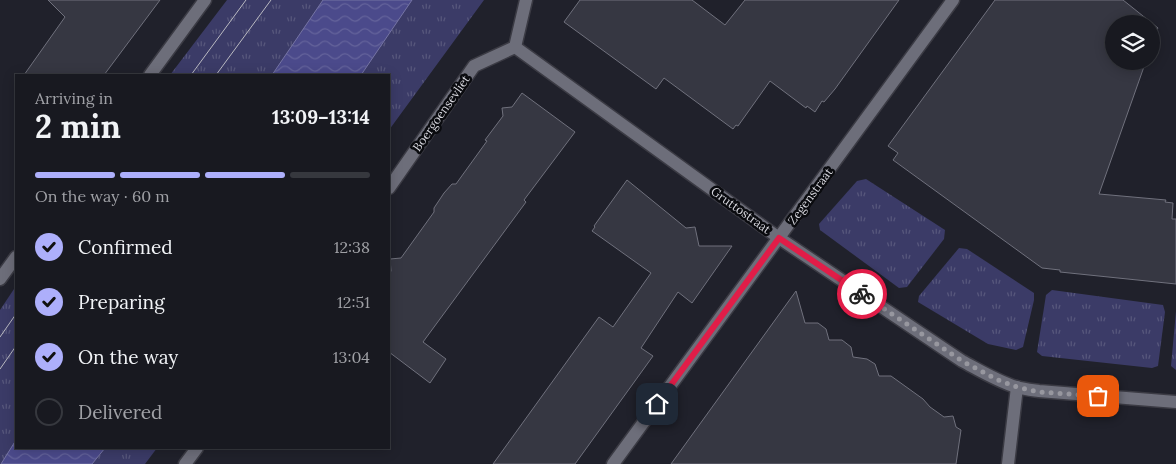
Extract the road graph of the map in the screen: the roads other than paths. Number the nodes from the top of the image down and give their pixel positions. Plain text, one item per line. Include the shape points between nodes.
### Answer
1 (205, 0) edge
2 (526, 0) edge
3 (953, 0) edge
4 (515, 47) junction
5 (151, 74) edge
6 (390, 187) edge
7 (779, 238) junction
8 (15, 258) edge
9 (1, 277) edge
10 (1017, 387) junction
11 (1176, 402) edge
12 (196, 449) edge
13 (185, 464) edge
14 (612, 464) edge
15 (1008, 464) edge

1 - 5 street
2 - 4 street
3 - 7 street, Zegenstraat
4 - 6 street, Boergoensevliet via 474,66
4 - 7 street, Gruttostraat
7 - 10 street, Gruttostraat via 962,361
7 - 14 street, Zegenstraat
8 - 9 street
10 - 11 street, Gruttostraat via 1039,392
10 - 15 street
12 - 13 street

